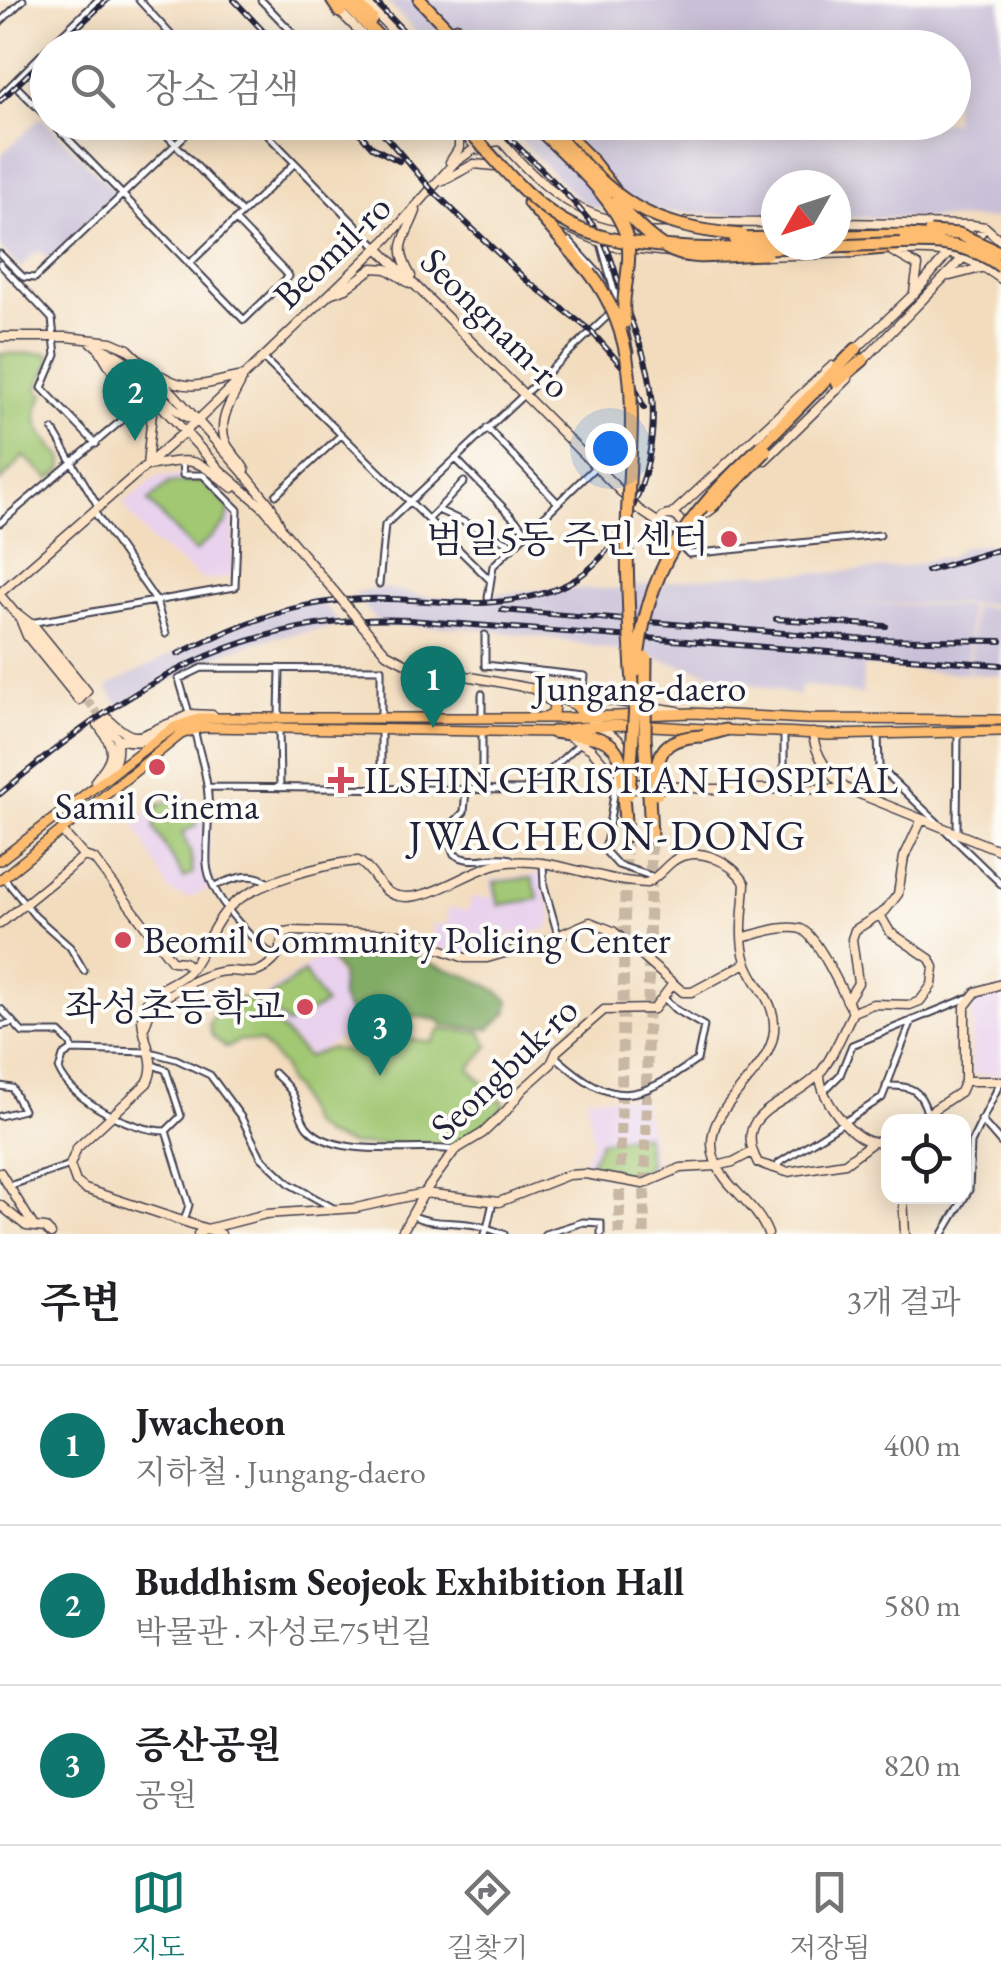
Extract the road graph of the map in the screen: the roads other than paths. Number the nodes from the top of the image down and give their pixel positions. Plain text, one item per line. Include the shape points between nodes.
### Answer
1 (22, 0) edge
2 (98, 0) edge
3 (139, 0) edge
4 (260, 0) edge
5 (330, 0) edge
6 (354, 0) edge
7 (363, 0) edge
8 (424, 0) edge
9 (341, 6) edge
10 (0, 22) edge
11 (67, 30) edge
12 (167, 30) edge
13 (290, 30) edge
14 (361, 30) edge
15 (369, 30) edge
16 (382, 30) edge
17 (392, 30) edge
18 (453, 30) edge
19 (30, 66) edge
20 (13, 83) junction
21 (0, 96) edge
22 (30, 100) edge
23 (68, 140) edge
24 (171, 140) edge
25 (179, 140) edge
26 (272, 140) edge
27 (460, 140) edge
28 (470, 140) edge
29 (477, 140) edge
30 (479, 140) edge
31 (554, 140) edge
32 (555, 140) edge
33 (557, 140) edge
34 (571, 140) edge
35 (501, 141) joint
36 (175, 144) junction
37 (476, 146) junction
38 (294, 164) junction
39 (495, 166) junction
40 (446, 172) junction
41 (439, 183) junction
42 (122, 195) junction
43 (529, 203) junction
44 (417, 206) junction
45 (242, 213) junction
46 (235, 220) junction
47 (551, 220) junction
48 (673, 222) junction
49 (761, 223) edge
50 (851, 223) edge
51 (972, 225) junction
52 (984, 227) junction
53 (761, 236) edge
54 (851, 237) edge
55 (761, 238) edge
56 (910, 239) junction
57 (1001, 241) edge
58 (601, 243) junction
59 (378, 247) junction
60 (893, 252) junction
61 (952, 252) junction
62 (0, 254) edge
63 (964, 257) junction
64 (1001, 260) edge
65 (0, 264) edge
66 (190, 264) junction
67 (986, 268) junction
68 (946, 277) junction
69 (1001, 279) edge
70 (415, 285) junction
71 (914, 294) junction
72 (327, 295) junction
73 (613, 311) junction
74 (0, 336) edge
75 (55, 336) junction
76 (90, 341) junction
77 (99, 348) junction
78 (859, 355) junction
79 (264, 358) junction
80 (152, 371) junction
81 (130, 375) junction
82 (244, 376) junction
83 (523, 394) junction
84 (141, 404) joint
85 (197, 421) junction
86 (487, 428) junction
87 (53, 430) dead end
88 (185, 432) junction
89 (340, 435) junction
90 (96, 444) junction
91 (763, 448) junction
92 (455, 458) junction
93 (182, 460) junction
94 (71, 465) junction
95 (147, 466) junction
96 (596, 466) junction
97 (627, 468) junction
98 (249, 479) junction
99 (464, 482) dead end
100 (621, 492) junction
101 (276, 494) dead end
102 (689, 500) junction
103 (411, 501) junction
104 (558, 503) junction
105 (262, 507) junction
106 (438, 510) junction
107 (97, 511) junction
108 (671, 516) junction
109 (429, 519) junction
110 (696, 522) junction
111 (659, 523) junction
112 (0, 524) edge
113 (280, 526) junction
114 (682, 530) junction
115 (528, 532) junction
116 (880, 535) dead end
117 (674, 538) junction
118 (514, 545) junction
119 (490, 580) junction
120 (379, 584) dead end
121 (0, 594) edge
122 (488, 598) dead end
123 (156, 601) junction
124 (18, 614) junction
125 (30, 624) junction
126 (166, 634) dead end
127 (485, 635) dead end
128 (280, 669) junction
129 (534, 689) junction
130 (80, 691) tunnel mouth
131 (482, 694) tunnel mouth
132 (571, 698) junction
133 (635, 709) junction
134 (692, 713) junction
135 (586, 716) junction
136 (457, 717) junction
137 (482, 718) junction
138 (546, 718) junction
139 (566, 718) junction
140 (1001, 720) edge
141 (192, 721) junction
142 (279, 721) junction
143 (173, 722) junction
144 (381, 722) junction
145 (106, 725) tunnel mouth
146 (580, 728) junction
147 (436, 729) junction
148 (725, 730) junction
149 (482, 731) junction
150 (597, 731) junction
151 (784, 731) junction
152 (1001, 731) edge
153 (553, 732) junction
154 (958, 732) junction
155 (814, 733) junction
156 (878, 734) junction
157 (567, 735) junction
158 (116, 738) junction
159 (579, 742) junction
160 (94, 782) junction
161 (208, 787) junction
162 (280, 788) junction
163 (381, 789) junction
164 (466, 790) junction
165 (482, 790) junction
166 (626, 790) junction
167 (847, 790) junction
168 (784, 791) junction
169 (653, 794) junction
170 (73, 805) junction
171 (921, 821) junction
172 (62, 830) junction
173 (651, 834) tunnel mouth
174 (952, 834) junction
175 (626, 836) tunnel mouth
176 (1001, 851) edge
177 (84, 856) junction
178 (0, 860) edge
179 (518, 862) junction
180 (542, 862) junction
181 (657, 878) junction
182 (2, 879) edge
183 (270, 884) junction
184 (1001, 884) edge
185 (216, 886) junction
186 (25, 903) junction
187 (228, 908) junction
188 (880, 915) junction
189 (0, 924) edge
190 (558, 935) junction
191 (744, 937) junction
192 (276, 958) junction
193 (746, 964) junction
194 (191, 968) junction
195 (84, 972) dead end
196 (1001, 984) edge
197 (672, 985) junction
198 (663, 996) junction
199 (970, 997) junction
200 (1, 1000) edge
201 (847, 1001) junction
202 (1, 1011) edge
203 (853, 1012) junction
204 (912, 1020) junction
205 (12, 1023) junction
206 (0, 1026) edge
207 (144, 1030) junction
208 (72, 1050) junction
209 (150, 1052) junction
210 (556, 1057) junction
211 (153, 1065) junction
212 (274, 1073) dead end
213 (820, 1074) junction
214 (965, 1081) junction
215 (1001, 1081) edge
216 (0, 1086) edge
217 (886, 1086) junction
218 (822, 1092) junction
219 (927, 1113) joint
220 (0, 1116) edge
221 (111, 1117) junction
222 (981, 1120) junction
223 (846, 1123) junction
224 (166, 1130) junction
225 (874, 1142) junction
226 (881, 1142) edge
227 (1001, 1143) edge
228 (455, 1150) junction
229 (752, 1152) junction
230 (70, 1165) junction
231 (717, 1166) junction
232 (777, 1170) junction
233 (0, 1172) edge
234 (9, 1186) junction
235 (424, 1193) junction
236 (493, 1202) junction
237 (903, 1204) edge
238 (0, 1205) edge
239 (336, 1210) junction
240 (412, 1215) junction
241 (184, 1221) junction
242 (33, 1225) junction
243 (202, 1231) edge
244 (486, 1231) edge
245 (52, 1234) edge
246 (222, 1234) edge
247 (401, 1234) edge
248 (504, 1234) edge
249 (545, 1234) edge
250 (601, 1234) edge
251 (768, 1234) edge
252 (905, 1234) edge
253 (943, 1234) edge

1 - 10 street
2 - 11 street
3 - 12 street
4 - 13 street
5 - 9 highway
6 - 16 highway
7 - 17 main road
8 - 18 highway
9 - 14 main road
9 - 15 highway
19 - 20 street
20 - 21 street
20 - 22 street
23 - 42 street
24 - 36 street
25 - 36 street
26 - 38 street
27 - 40 main road
28 - 37 main road
29 - 56 highway, bridge via 540,204 612,241 789,247
30 - 55 highway, bridge via 546,200 612,234
31 - 97 highway, bridge via 624,228 629,260 622,310 636,372
32 - 56 highway, bridge via 643,232 691,258 884,250
33 - 53 highway, bridge via 655,219
34 - 48 highway via 630,206
35 - 37 main road
35 - 48 main road via 575,208 602,219
36 - 42 street
36 - 45 street
37 - 39 main road
37 - 40 main road
38 - 45 street
38 - 59 street
39 - 41 main road via 474,164
39 - 43 main road
40 - 41 main road
41 - 44 main road, Beomil-ro
42 - 62 street via 35,278 23,277
42 - 66 street
43 - 47 main road
43 - 97 highway, bridge via 590,273 617,316 632,381
44 - 59 main road, Beomil-ro
44 - 70 main road via 401,252
45 - 46 street
46 - 66 street
46 - 66 street via 289,276 257,308 244,320
47 - 58 main road
47 - 73 street via 607,284
48 - 49 main road
50 - 51 main road
51 - 52 main road
51 - 61 main road
52 - 57 main road
52 - 63 main road
54 - 56 highway
56 - 64 highway, bridge
58 - 60 main road via 750,257
58 - 100 street via 634,382 630,483
59 - 70 main road, Seongnam-ro
59 - 72 main road, Beomil-ro
60 - 61 main road
60 - 71 main road via 918,266
61 - 63 main road
61 - 71 main road
63 - 67 main road
63 - 68 main road
65 - 75 street via 52,319
67 - 68 main road
67 - 69 main road
68 - 78 main road
70 - 72 main road via 373,268
70 - 83 main road, Seongnam-ro
71 - 78 main road
72 - 79 main road, Beomil-ro
73 - 83 street
73 - 97 street via 629,364
74 - 75 main road
75 - 76 main road
75 - 90 street via 56,356 42,388
76 - 77 main road
76 - 80 main road via 128,349
77 - 81 main road
77 - 84 main road
77 - 85 main road via 133,365 181,414
78 - 91 highway
78 - 102 main road via 826,371
78 - 110 main road via 809,418
79 - 82 main road, Beomil-ro
79 - 89 street
80 - 82 main road via 195,386
80 - 85 main road
81 - 88 main road
81 - 95 main road via 152,412
82 - 85 main road, Beomil-ro
82 - 98 main road via 227,409 224,436
83 - 86 street
83 - 96 main road, Seongnam-ro
84 - 90 street
85 - 88 main road, Beomil-ro
85 - 98 main road
86 - 92 street
86 - 104 street
87 - 94 street
88 - 95 main road
88 - 105 main road
89 - 101 street
89 - 103 street
90 - 94 street
91 - 133 highway, bridge via 690,518 659,572 641,635
91 - 169 highway, bridge via 697,522 660,590 646,651 645,737
92 - 103 street
92 - 115 street
93 - 95 main road
93 - 105 main road via 201,463
93 - 123 street via 183,475 204,475 238,510 235,587
94 - 107 street
94 - 112 street
95 - 107 main road
96 - 100 main road, Seongnam-ro
96 - 104 street
97 - 133 highway, bridge
98 - 113 main road
99 - 106 street
100 - 111 main road, Seongnam-ro
102 - 108 main road
102 - 110 main road
103 - 109 street
103 - 120 street via 383,528
104 - 115 street
105 - 113 main road
106 - 109 street
106 - 118 street
107 - 121 main road
107 - 123 street
108 - 111 main road
108 - 114 main road
109 - 119 street
110 - 114 main road
111 - 117 main road via 663,537
113 - 129 main road, bridge via 386,653 409,665
114 - 117 main road
115 - 118 street
116 - 117 street via 690,554
118 - 119 street via 493,566
119 - 122 street
121 - 124 main road
123 - 125 street
123 - 126 street
124 - 125 main road
124 - 125 main road via 27,636 80,700 87,691
124 - 130 main road
127 - 132 street via 485,667 584,676
128 - 141 street via 202,668 179,679
128 - 142 street
128 - 144 street via 381,670
129 - 132 main road
129 - 138 main road via 554,704
131 - 137 street
132 - 134 main road
132 - 135 main road
132 - 139 main road
132 - 150 main road
133 - 166 highway, bridge
134 - 140 main road, Jungang-daero
134 - 150 main road, Jungang-daero
135 - 139 main road, Jungang-daero
135 - 146 main road
135 - 150 main road, Jungang-daero
136 - 137 main road, Jungang-daero
136 - 144 main road, Jungang-daero
136 - 147 main road via 471,726
137 - 138 main road, Jungang-daero
138 - 139 main road, Jungang-daero
141 - 142 main road, Jungang-daero
141 - 142 main road, Jungang-daero
141 - 143 main road
141 - 161 street
141 - 170 main road, Jungang-daero via 156,740
141 - 172 main road, Jungang-daero
142 - 144 main road, Jungang-daero
142 - 162 street
143 - 158 main road via 145,742
143 - 160 main road via 132,736 106,717 98,725 112,752
144 - 147 main road, Jungang-daero
144 - 163 street
145 - 158 main road
146 - 150 main road, Jungang-daero
146 - 153 main road, Jungang-daero
147 - 149 main road, Jungang-daero
148 - 150 main road, Jungang-daero
148 - 151 main road, Jungang-daero
148 - 169 highway, bridge via 677,739 660,753
149 - 153 main road, Jungang-daero
149 - 165 street, Jungang-daero
150 - 157 highway
150 - 159 street
150 - 166 highway, bridge via 621,758
151 - 155 main road, Jungang-daero
151 - 168 street
152 - 154 main road, Jungang-daero
153 - 157 highway
154 - 156 main road, Jungang-daero
154 - 174 street
155 - 156 main road, Jungang-daero
155 - 167 main road via 835,781
156 - 174 street via 879,767
157 - 159 main road
158 - 160 main road via 113,768
159 - 165 street via 533,786
159 - 166 main road
160 - 170 main road
161 - 162 street
161 - 185 street via 207,865
162 - 163 street
163 - 164 street
164 - 165 street
164 - 179 street via 464,812 448,828 454,854
166 - 168 main road
166 - 175 highway
166 - 181 street via 605,851 618,865
167 - 168 main road
167 - 171 main road
169 - 173 highway
170 - 178 main road, Jungang-daero
171 - 174 main road
171 - 188 main road via 904,857 898,894
172 - 177 main road
172 - 182 main road, Jungang-daero
174 - 176 main road
174 - 184 street
177 - 186 main road
177 - 194 main road via 94,859 172,960
179 - 180 main road
179 - 183 main road via 406,897 383,889 358,861
180 - 181 main road via 622,882
180 - 190 street
181 - 191 main road via 686,855 725,863 745,883
182 - 186 street
183 - 185 street via 256,876
183 - 187 main road
185 - 187 street
186 - 189 main road
186 - 195 street via 70,947
187 - 192 street
187 - 194 main road
188 - 201 main road via 855,930 858,983
188 - 203 main road via 890,932 930,960 932,985 910,1005 873,1004
190 - 192 main road via 487,958 465,958 399,934 292,930 285,932
190 - 197 main road via 590,922 603,925
191 - 193 main road
191 - 201 main road via 802,930
192 - 207 main road via 255,972 217,973 174,991 151,1010
193 - 197 main road via 692,992
193 - 231 main road via 765,991 774,1034 718,1122 712,1137
194 - 207 main road via 152,995 142,1016
196 - 199 main road
197 - 198 main road
198 - 210 main road, Seongbuk-ro via 654,1008 604,1010
198 - 210 street via 704,1026 697,1060 658,1088 600,1091
199 - 204 street
199 - 214 main road
200 - 202 street
201 - 203 main road
202 - 205 street
203 - 213 main road
204 - 217 street
204 - 218 street via 852,1044 840,1075
205 - 206 street
205 - 208 street via 22,1033 60,1032
207 - 209 main road
208 - 209 street
208 - 221 street via 60,1063 61,1077
209 - 211 main road
209 - 239 street via 210,1076 276,1172
210 - 228 main road, Seongbuk-ro via 482,1133
211 - 221 main road via 146,1084
211 - 224 street via 166,1070 179,1104 181,1116
212 - 228 street via 293,1094 305,1125 323,1138 358,1149
213 - 218 main road
213 - 229 main road via 756,1120 748,1132
214 - 215 main road
214 - 219 main road via 960,1092
215 - 222 street
216 - 220 street via 12,1088 22,1110
217 - 219 street via 914,1088
217 - 223 street via 882,1098
218 - 223 main road
221 - 224 street
221 - 230 main road via 77,1148
222 - 227 street
222 - 253 street via 969,1190
223 - 225 main road
223 - 232 street
224 - 241 street via 189,1206
225 - 226 main road
225 - 232 main road via 845,1163
228 - 235 main road, Seongbuk-ro
229 - 231 main road
229 - 232 main road via 758,1163
230 - 234 street
230 - 241 main road via 86,1189
231 - 236 main road via 681,1168 643,1184 568,1175
231 - 251 main road
233 - 234 main road
234 - 242 main road
235 - 236 main road
235 - 239 main road
235 - 240 main road, Seongbuk-ro
236 - 244 street
237 - 252 main road
238 - 242 main road
239 - 243 main road via 266,1214
240 - 244 street via 467,1221
240 - 247 main road, Seongbuk-ro
241 - 243 main road
242 - 245 main road
243 - 246 main road
244 - 248 street
249 - 250 street via 583,1222 600,1223

